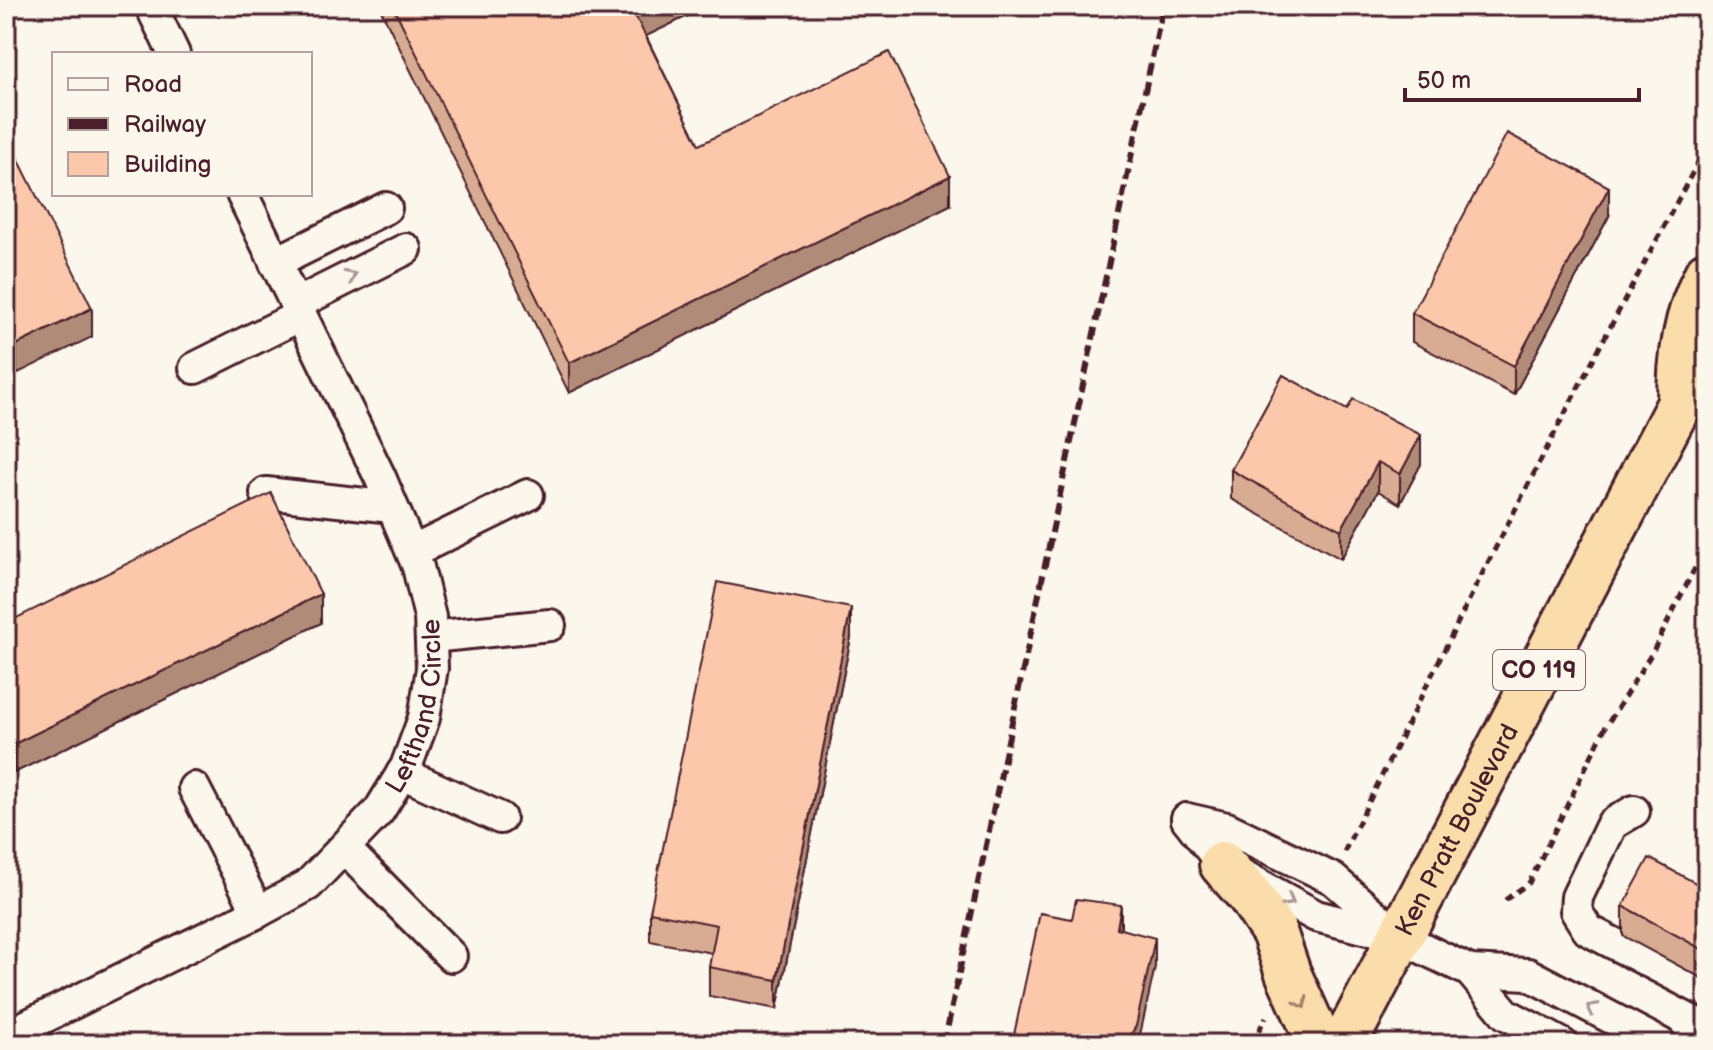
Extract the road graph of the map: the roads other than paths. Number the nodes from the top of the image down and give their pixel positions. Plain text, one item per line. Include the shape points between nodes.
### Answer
1 (151, 6) edge
2 (173, 52) edge
3 (243, 196) edge
4 (386, 208) dead end
5 (406, 249) dead end
6 (275, 263) junction
7 (1707, 274) edge
8 (298, 310) junction
9 (195, 368) dead end
10 (1693, 393) edge
11 (266, 493) edge
12 (528, 495) dead end
13 (392, 507) junction
14 (412, 552) junction
15 (550, 625) dead end
16 (431, 637) junction
17 (402, 773) junction
18 (194, 788) dead end
19 (1634, 811) dead end
20 (500, 818) dead end
21 (345, 849) junction
22 (1222, 864) junction
23 (258, 912) junction
24 (1399, 937) junction
25 (451, 956) dead end
26 (1470, 971) junction
27 (1707, 992) edge
28 (6, 1036) edge
29 (1320, 1044) edge
30 (1344, 1044) edge
31 (1562, 1044) edge
32 (1661, 1044) edge

1 - 2 street
3 - 6 street, Lefthand Circle
4 - 6 street
8 -> 5 street
6 - 8 street, Lefthand Circle
7 - 10 highway, Ken Pratt Boulevard / CO 119 via 1687,327 1680,374
8 - 9 street
8 - 13 street, Lefthand Circle
10 - 24 highway, Ken Pratt Boulevard / CO 119
11 - 13 street
12 - 14 street
13 - 14 street, Lefthand Circle
14 - 16 street, Lefthand Circle
15 - 16 street
16 - 17 street, Lefthand Circle via 424,718
17 - 20 street
17 - 21 street, Lefthand Circle via 379,811
18 - 23 street
19 - 27 street via 1612,824 1577,897 1576,911 1588,930
21 - 23 street, Lefthand Circle via 308,885
21 - 25 street
22 -> 24 street via 1316,916
22 - 24 street via 1187,819 1227,828 1333,879
22 -> 29 highway via 1274,932
23 - 28 street, Lefthand Circle
24 - 26 street
24 - 30 highway, Ken Pratt Boulevard / CO 119
26 - 31 street via 1506,1014
32 -> 26 street via 1528,974

